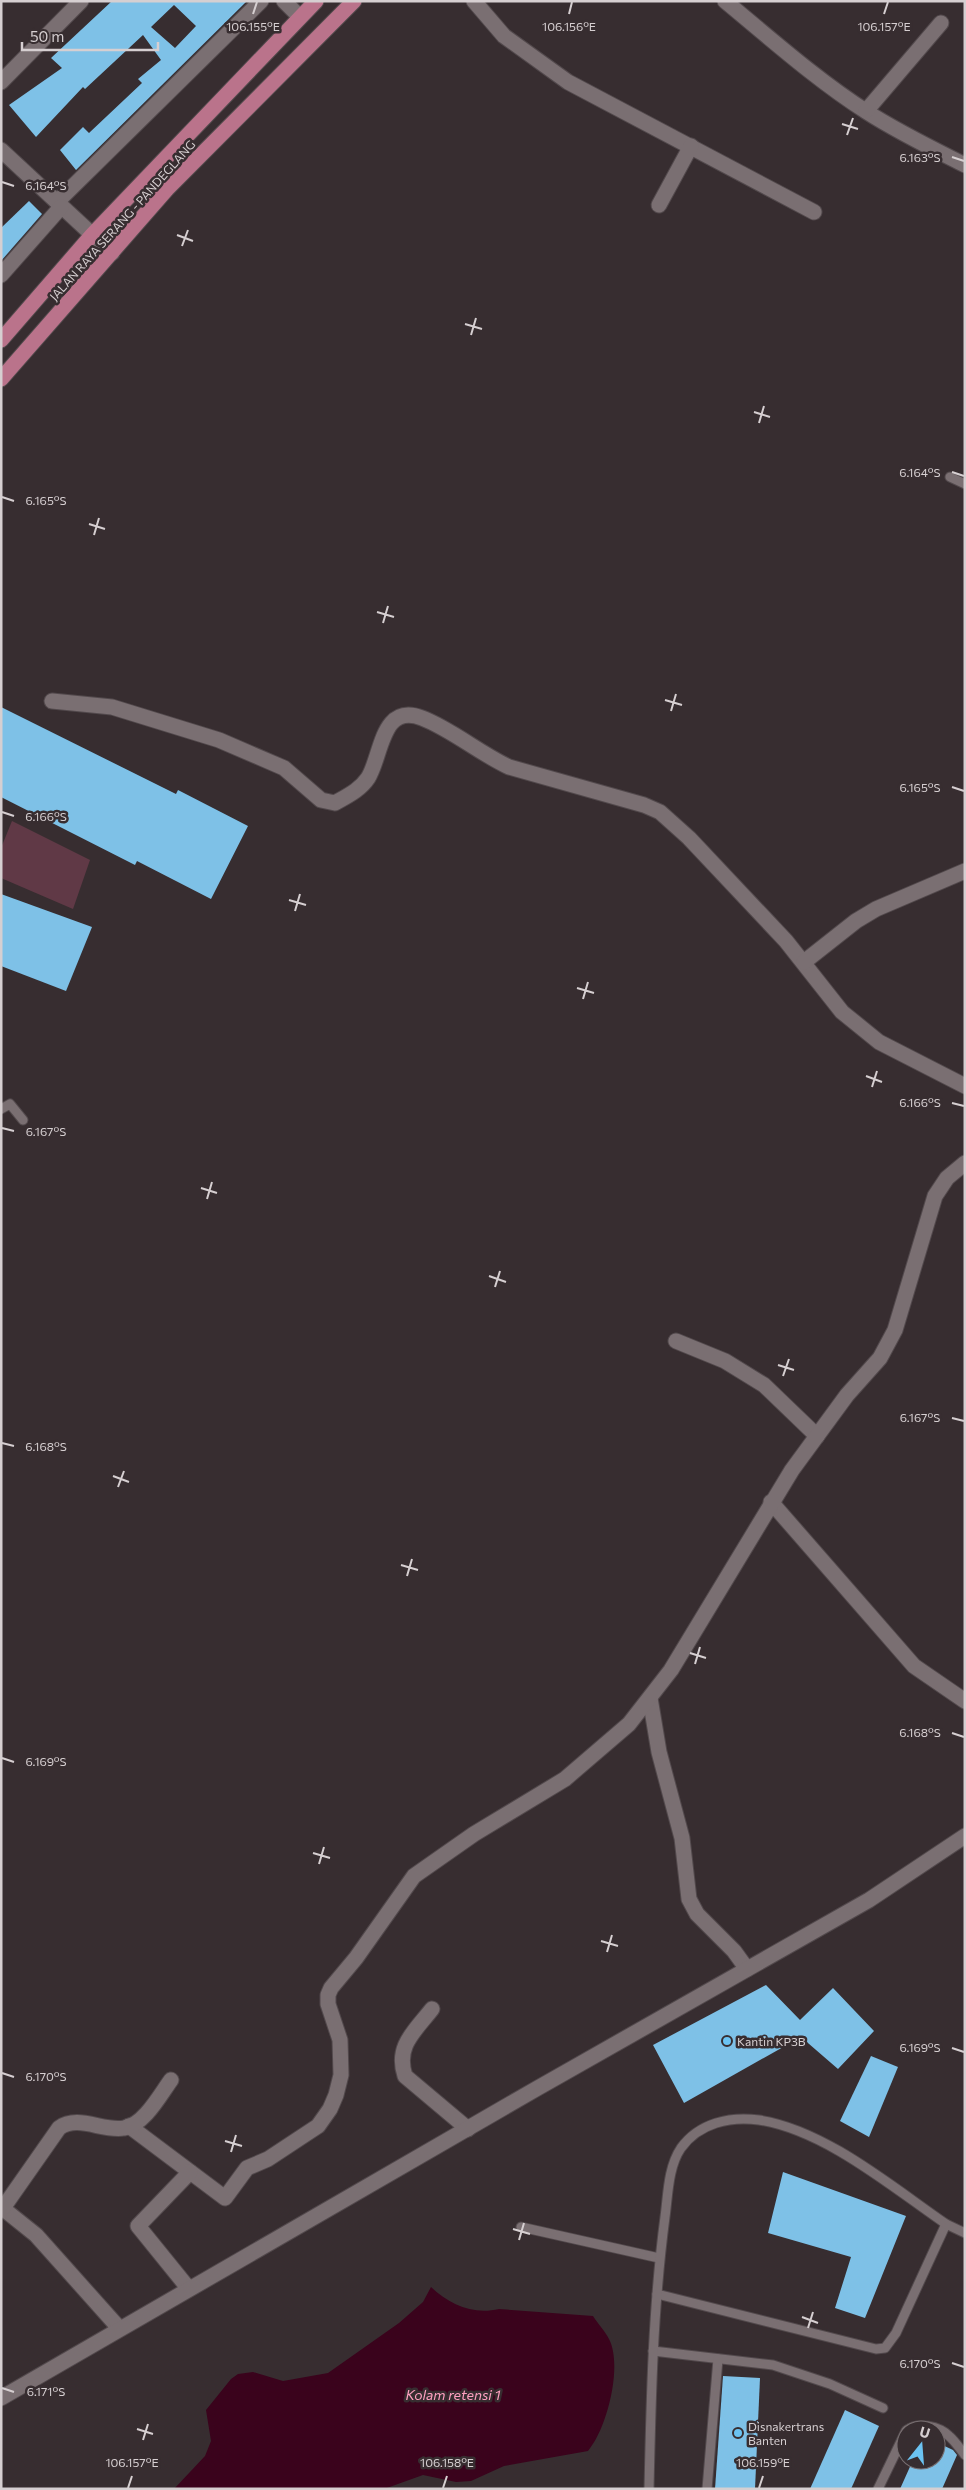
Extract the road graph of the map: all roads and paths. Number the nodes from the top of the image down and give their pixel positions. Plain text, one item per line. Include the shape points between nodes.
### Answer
1 (81, 1) edge
2 (261, 1) edge
3 (284, 1) edge
4 (316, 1) edge
5 (354, 1) edge
6 (474, 1) edge
7 (725, 1) edge
8 (300, 17) junction
9 (941, 22) dead end
10 (1, 82) edge
11 (866, 112) junction
12 (690, 146) junction
13 (1, 150) edge
14 (965, 165) edge
15 (59, 205) junction
16 (659, 205) dead end
17 (814, 212) dead end
18 (92, 235) junction
19 (112, 253) junction
20 (1, 275) edge
21 (1, 340) edge
22 (1, 379) edge
23 (950, 477) dead end
24 (965, 484) edge
25 (52, 701) dead end
26 (965, 871) edge
27 (804, 962) junction
28 (965, 1086) edge
29 (1, 1109) edge
30 (23, 1120) dead end
31 (965, 1163) edge
32 (676, 1341) dead end
33 (817, 1436) junction
34 (771, 1502) junction
35 (650, 1698) junction
36 (965, 1701) edge
37 (965, 1836) edge
38 (747, 1969) junction
39 (432, 2009) dead end
40 (171, 2080) dead end
41 (129, 2126) junction
42 (468, 2129) junction
43 (190, 2172) junction
44 (2, 2208) edge
45 (946, 2224) junction
46 (521, 2227) dead end
47 (965, 2233) edge
48 (659, 2258) junction
49 (189, 2289) junction
50 (657, 2294) junction
51 (119, 2328) junction
52 (652, 2351) junction
53 (718, 2359) junction
54 (4, 2392) edge
55 (883, 2408) dead end
56 (946, 2433) edge
57 (896, 2451) edge
58 (965, 2456) edge
59 (649, 2489) edge
60 (707, 2489) edge
61 (878, 2489) edge

1 - 10 street
2 - 15 street
3 - 8 street
4 - 8 highway, JALAN RAYA SERANG - PANDEGLANG
5 - 19 highway, JALAN RAYA SERANG - PANDEGLANG via 214,140
6 - 12 street via 504,36 568,82
7 - 11 street
8 - 18 highway, JALAN RAYA SERANG - PANDEGLANG
9 - 11 street
11 - 14 street
12 - 16 street
12 - 17 street
13 - 15 street
15 - 18 street
15 - 20 street
18 - 19 street
18 - 21 highway, JALAN RAYA SERANG - PANDEGLANG
19 - 22 highway, JALAN RAYA SERANG - PANDEGLANG
23 - 24 lane
25 - 27 street via 112,707 219,740 284,768 321,800 335,804 355,792 368,777 384,734 393,720 406,715 420,717 509,767 653,808 689,838
26 - 27 street via 856,921
27 - 28 street via 842,1012 879,1042
29 - 30 lane via 10,1104
31 - 33 street via 947,1178 935,1196 895,1330 880,1358
32 - 33 street via 725,1362 764,1385
33 - 34 street
34 - 35 street via 760,1526 671,1670
34 - 36 street via 914,1666
35 - 38 street via 659,1752 682,1838 689,1899 697,1914
35 - 43 street via 629,1724 565,1779 474,1834 414,1876 331,1988 328,2004 340,2040 341,2075 336,2095 318,2126 268,2160 247,2168 225,2198
37 - 38 street via 869,1900
38 - 42 street
39 - 42 street via 403,2048 401,2064 405,2076
40 - 41 street via 146,2116
41 - 43 street
41 - 44 street via 64,2124
42 - 49 street
43 - 49 street via 138,2226
44 - 51 street via 36,2235
45 - 47 lane
45 - 48 lane via 840,2151 759,2120 725,2120 698,2130 681,2148 671,2173
45 - 50 lane via 896,2333 888,2345 880,2349
46 - 48 lane
48 - 50 lane
49 - 51 street
50 - 52 lane
51 - 54 street
52 - 53 lane
52 - 59 lane
53 - 55 lane via 773,2365 830,2384
53 - 60 lane
56 - 58 lane
57 - 61 lane

